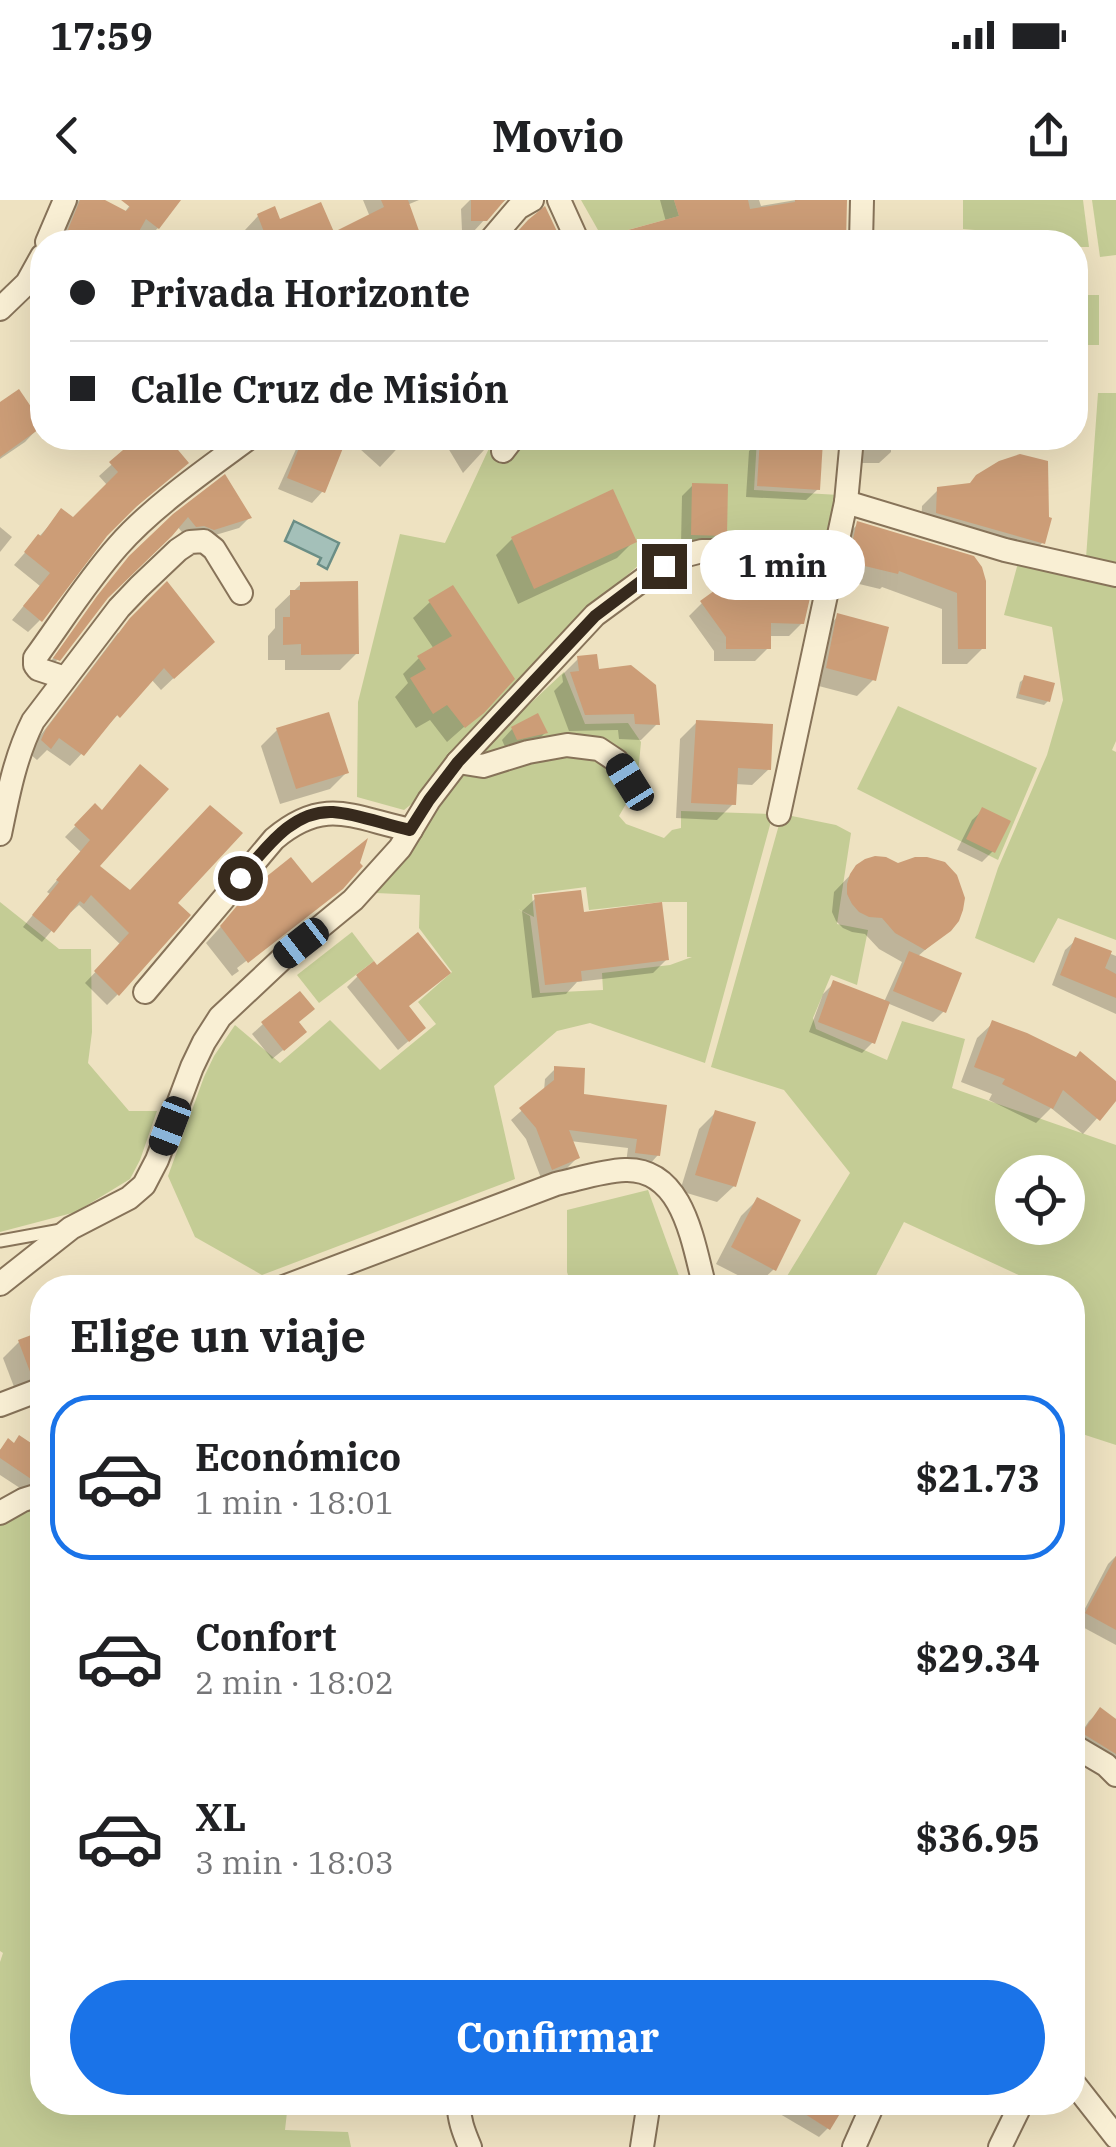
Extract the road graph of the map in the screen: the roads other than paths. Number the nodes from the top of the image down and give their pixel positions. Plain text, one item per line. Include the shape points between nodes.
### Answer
1 (65, 200) edge
2 (532, 200) edge
3 (558, 200) edge
4 (862, 200) edge
5 (52, 230) edge
6 (499, 230) edge
7 (572, 230) edge
8 (861, 230) edge
9 (30, 278) edge
10 (0, 310) edge
11 (234, 450) edge
12 (851, 450) edge
13 (846, 502) junction
14 (838, 544) junction
15 (1116, 576) edge
16 (241, 593) dead end
17 (65, 678) junction
18 (458, 762) junction
19 (630, 782) dead end
20 (779, 814) dead end
21 (410, 830) junction
22 (0, 834) edge
23 (145, 992) dead end
24 (70, 1228) junction
25 (0, 1241) edge
26 (315, 1275) edge
27 (701, 1275) edge
28 (0, 1284) edge
29 (30, 1394) edge
30 (0, 1405) edge
31 (30, 1498) edge
32 (0, 1513) edge
33 (1085, 1753) edge
34 (1116, 1775) edge
35 (1085, 2098) edge
36 (459, 2115) edge
37 (647, 2115) edge
38 (868, 2115) edge
39 (1016, 2115) edge
40 (1116, 2137) edge
41 (470, 2147) edge
42 (642, 2147) edge
43 (854, 2147) edge
44 (1000, 2147) edge

1 - 5 street
2 - 6 street
3 - 7 street
4 - 8 street
9 - 10 street
11 - 17 street via 118,545 35,658 38,668
12 - 13 street
13 - 14 street
13 - 15 street
14 - 18 street via 820,551 702,551 679,557 595,616
14 - 20 street
16 - 17 street via 214,549 190,542 120,608
17 - 22 street via 23,741
18 - 19 street via 483,766 567,746 599,749
18 - 21 street
21 - 23 street via 330,812 292,824
21 - 24 street via 352,900 220,1016 144,1185
24 - 25 lane
24 - 28 street
26 - 27 street via 556,1184 630,1170 672,1192
29 - 30 street
31 - 32 street
33 - 34 street
35 - 40 street
36 - 41 street
37 - 42 street
38 - 43 street
39 - 44 street

